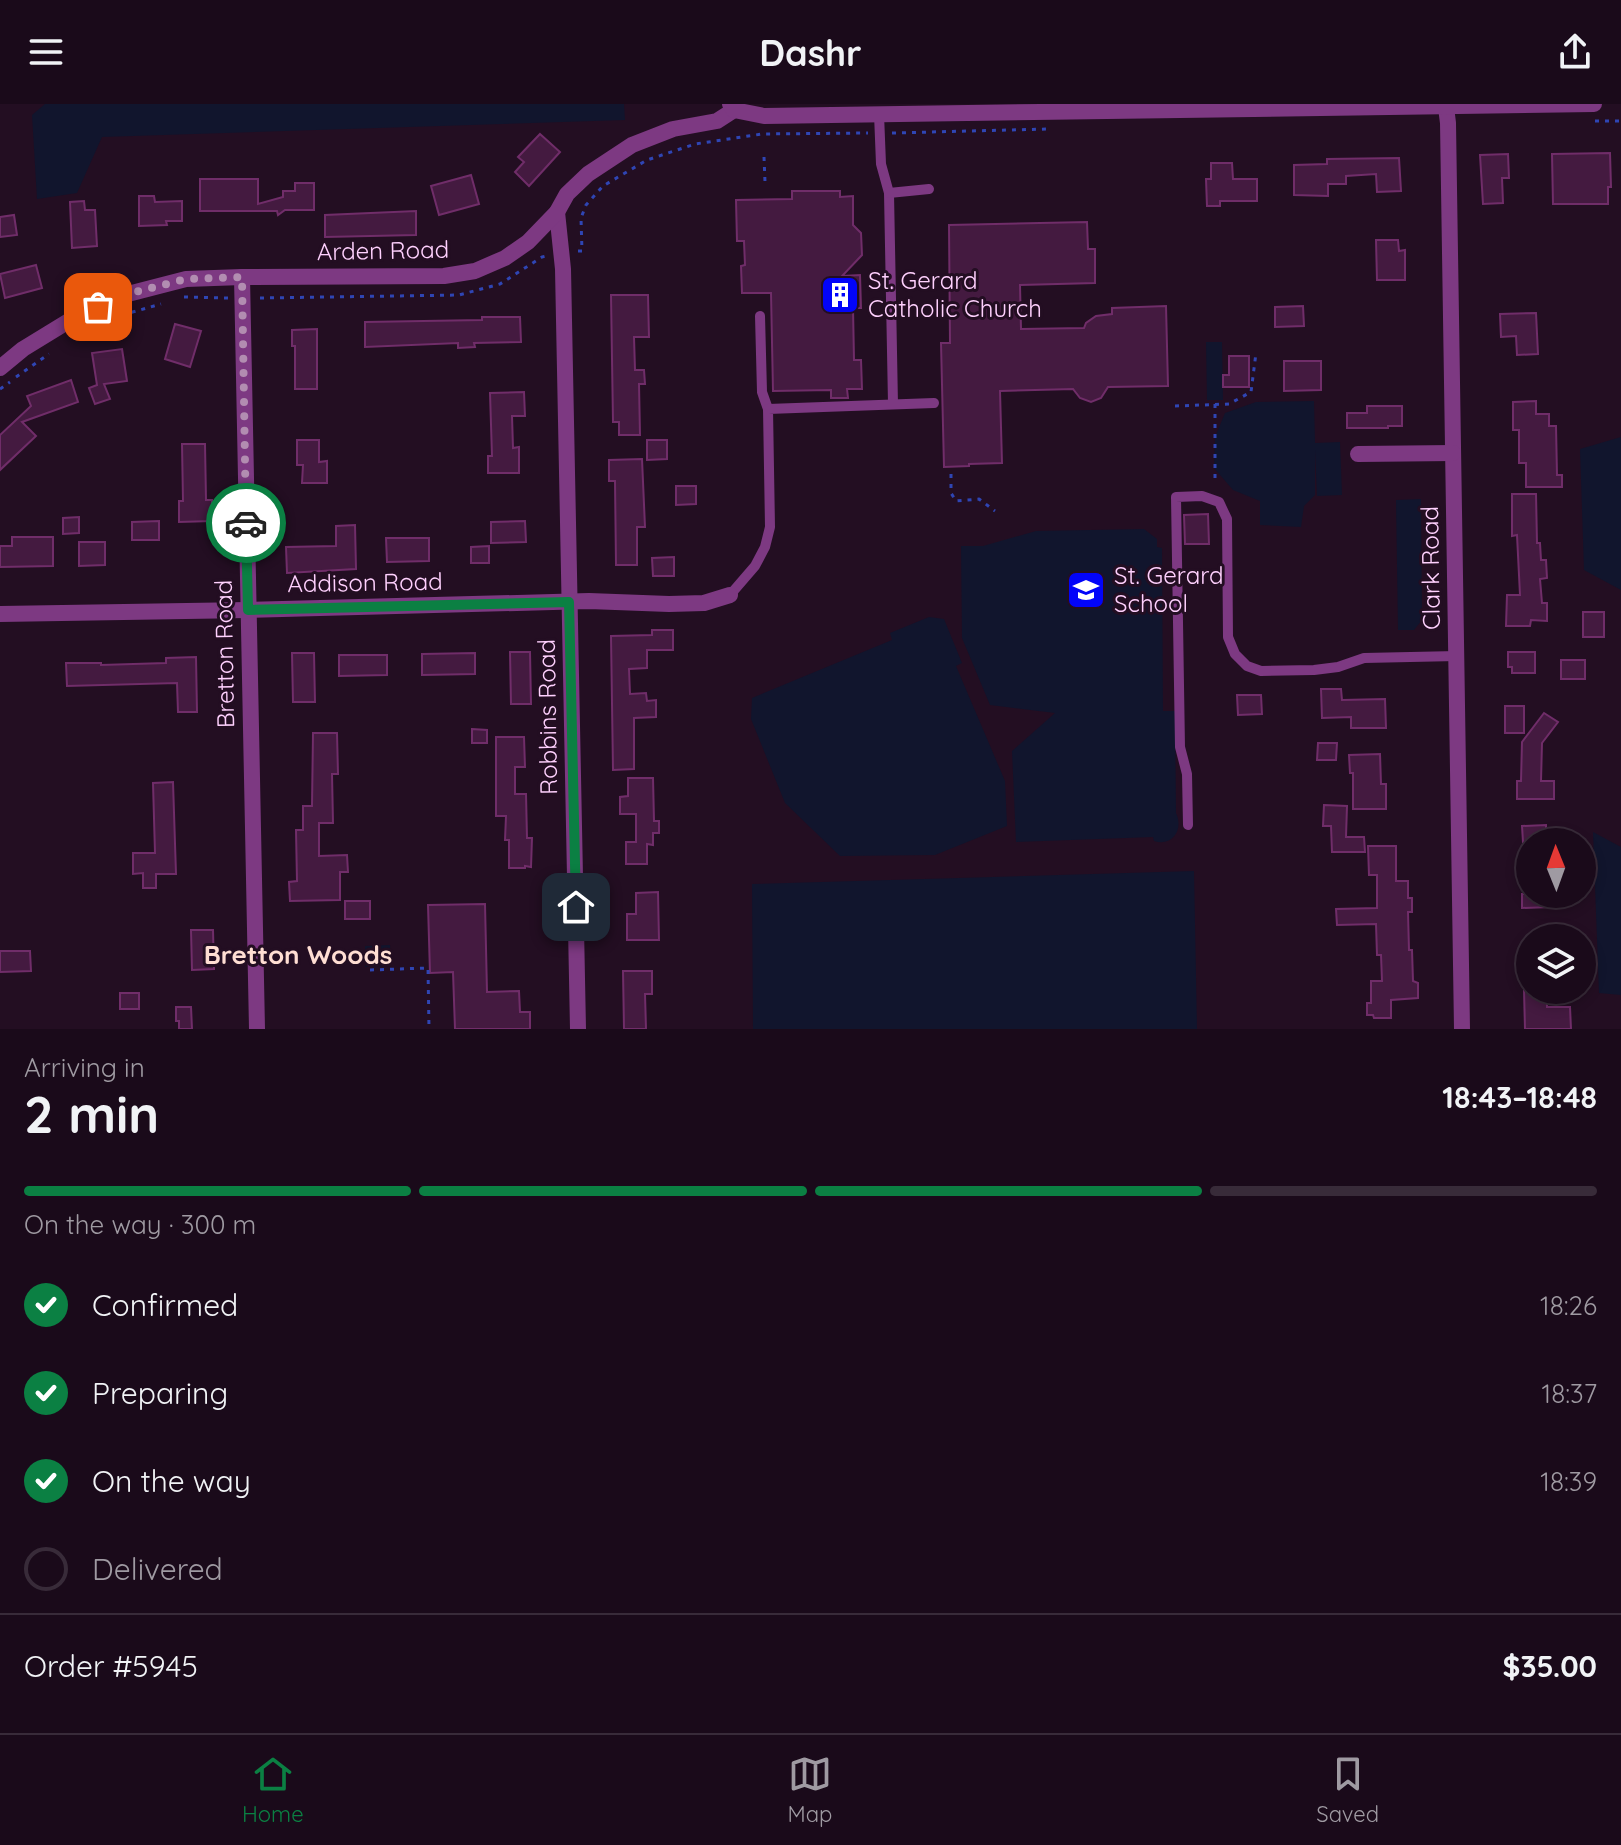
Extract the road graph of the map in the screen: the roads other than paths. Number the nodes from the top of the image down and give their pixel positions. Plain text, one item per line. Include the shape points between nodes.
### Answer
1 (1594, 104) edge
2 (732, 107) edge
3 (1446, 107) junction
4 (879, 114) junction
5 (929, 189) dead end
6 (889, 193) junction
7 (557, 212) junction
8 (242, 277) junction
9 (760, 316) dead end
10 (0, 368) edge
11 (934, 403) dead end
12 (893, 404) junction
13 (768, 409) junction
14 (1453, 453) junction
15 (1358, 454) dead end
16 (730, 595) joint
17 (569, 602) junction
18 (248, 610) junction
19 (0, 614) edge
20 (1457, 656) junction
21 (1188, 825) dead end
22 (257, 1029) edge
23 (578, 1029) edge
24 (1462, 1029) edge

1 - 3 street
2 - 4 street via 764,116
2 - 7 street, Arden Road via 717,121 673,129 632,145 588,174
3 - 4 street
3 - 14 street, Clark Road
4 - 6 lane via 881,164
5 - 6 lane
6 - 12 lane
7 - 8 street, Arden Road via 528,242 475,271 444,276
7 - 17 street, Robbins Road
8 - 10 street, Arden Road via 186,279 124,295 72,319
8 - 18 street, Bretton Road
9 - 13 lane via 762,392
11 - 12 lane
12 - 13 lane
13 - 16 lane via 770,527 755,566
14 - 15 street
14 - 20 street, Clark Road
16 - 17 street, Addison Road via 704,603
17 - 18 street, Addison Road
17 - 23 street, Robbins Road
18 - 19 street, Addison Road
18 - 22 street, Bretton Road
20 - 21 lane via 1364,658 1314,670 1261,671 1247,666 1228,637 1227,519 1219,502 1176,497 1180,747 1187,774
20 - 24 street, Clark Road

